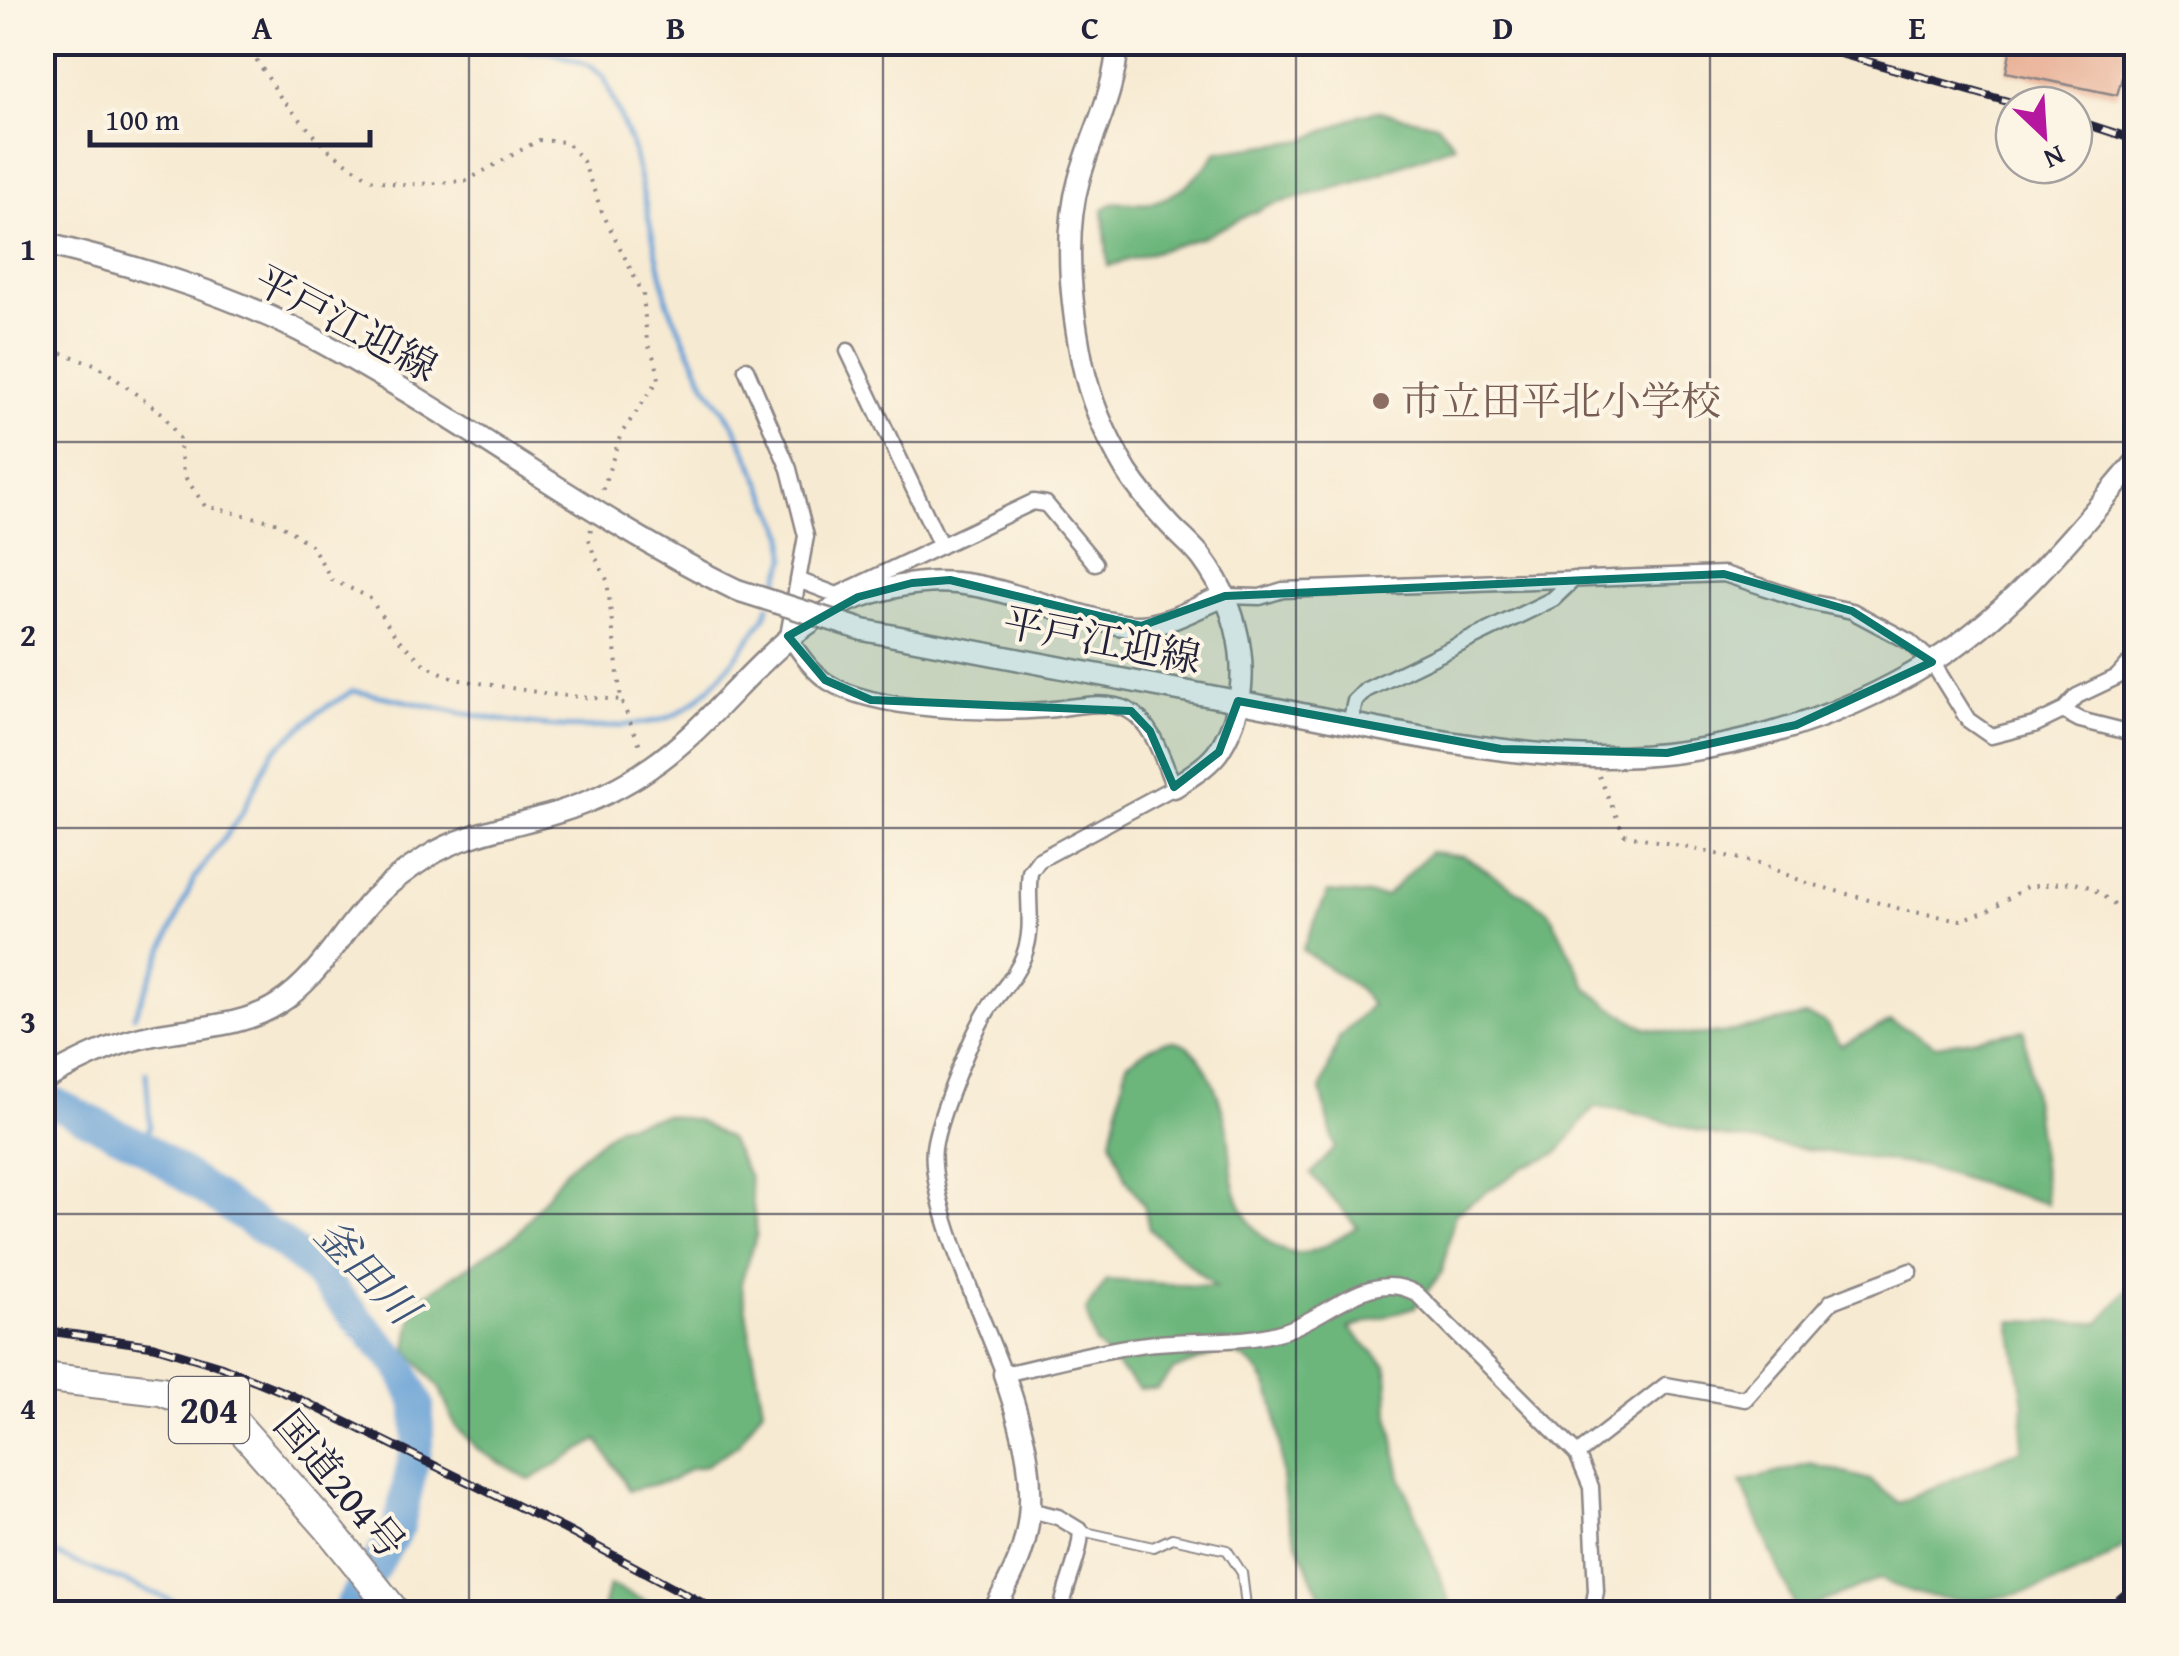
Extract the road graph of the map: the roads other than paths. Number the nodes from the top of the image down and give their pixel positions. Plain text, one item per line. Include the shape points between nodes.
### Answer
1 (1118, 42) edge
2 (42, 243) edge
3 (848, 351) dead end
4 (746, 369) dead end
5 (2136, 462) edge
6 (941, 546) junction
7 (1094, 563) dead end
8 (1574, 579) junction
9 (798, 580) junction
10 (1225, 596) junction
11 (788, 636) junction
12 (2136, 656) edge
13 (1932, 662) junction
14 (1238, 702) junction
15 (2063, 711) junction
16 (1350, 723) junction
17 (2136, 734) edge
18 (1174, 788) junction
19 (48, 1078) edge
20 (1910, 1272) dead end
21 (1004, 1374) junction
22 (42, 1377) edge
23 (1577, 1454) junction
24 (1030, 1510) junction
25 (1081, 1531) junction
26 (397, 1614) edge
27 (992, 1614) edge
28 (1061, 1614) edge
29 (1247, 1614) edge
30 (1592, 1614) edge

1 - 10 street via 1110,98 1078,182 1072,223 1082,360 1093,405 1129,475 1201,556
2 - 14 street, 平戸江迎線, bridge via 209,290 299,331 672,558 738,590 863,630
3 - 6 street
4 - 9 street via 789,468 806,536
5 - 13 street, 平戸江迎線 via 2040,572 1991,620
6 - 7 street via 1033,502 1046,504
6 - 9 street via 837,595
8 - 10 street
8 - 13 street via 1724,574 1852,611 1910,642
8 - 16 street via 1553,599 1366,690
9 - 11 street
10 - 11 street via 1141,626 950,580 912,582 858,597
10 - 14 street via 1240,636
11 - 18 street via 825,680 871,700 1014,712 1110,704 1131,711 1150,732
11 - 19 street via 710,718 650,768 560,812 436,851 404,871 323,964 275,1006 120,1044
12 - 15 street via 2118,676 2077,696
13 - 15 street via 1968,720 1991,736
13 - 16 street, 平戸江迎線 via 1863,699 1736,743 1667,753 1594,757
14 - 16 street, 平戸江迎線
14 - 18 street via 1219,752
15 - 17 street
18 - 21 street via 1039,860 1030,872 1033,922 1026,952 974,1036 942,1116 934,1150 943,1211
20 - 23 street via 1832,1301 1745,1399 1666,1385
21 - 23 street via 1141,1344 1223,1342 1285,1331 1373,1287 1400,1284
21 - 24 street via 1030,1464
22 - 26 highway, 国道204号 / 204 via 161,1391 232,1419
23 - 30 street via 1591,1487
24 - 25 street
24 - 27 street via 1022,1551
25 - 28 street
25 - 29 lane via 1153,1547 1172,1538 1227,1550 1242,1573

